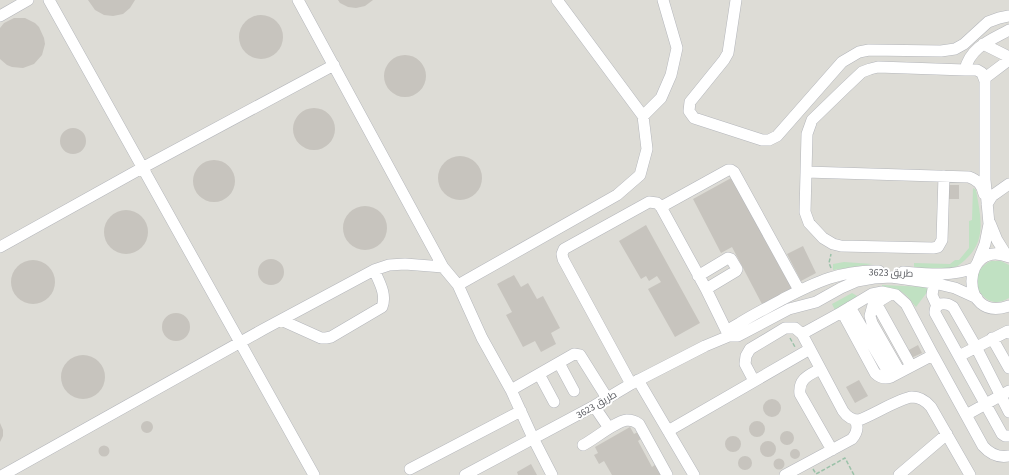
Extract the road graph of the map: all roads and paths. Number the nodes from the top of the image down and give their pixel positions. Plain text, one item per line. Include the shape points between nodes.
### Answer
1 (28, 0) edge
2 (49, 0) edge
3 (298, 0) edge
4 (557, 0) edge
5 (663, 0) edge
6 (736, 0) edge
7 (0, 16) edge
8 (1009, 16) edge
9 (1009, 30) edge
10 (984, 44) junction
11 (1009, 58) edge
12 (334, 65) junction
13 (965, 70) junction
14 (985, 78) junction
15 (643, 116) junction
16 (142, 168) junction
17 (806, 172) junction
18 (944, 176) junction
19 (1009, 184) edge
20 (986, 185) junction
21 (995, 194) junction
22 (987, 204) junction
23 (661, 207) junction
24 (988, 218) junction
25 (0, 248) edge
26 (1008, 256) edge
27 (976, 266) junction
28 (443, 267) junction
29 (374, 270) junction
30 (698, 276) junction
31 (934, 283) junction
32 (458, 285) junction
33 (706, 289) junction
34 (799, 290) junction
35 (891, 294) junction
36 (977, 298) junction
37 (876, 303) junction
38 (937, 306) junction
39 (1004, 307) edge
40 (846, 310) junction
41 (1009, 315) edge
42 (282, 320) junction
43 (1009, 333) edge
44 (802, 334) junction
45 (729, 336) junction
46 (992, 338) junction
47 (241, 342) junction
48 (976, 346) junction
49 (810, 350) junction
50 (933, 355) junction
51 (959, 356) junction
52 (558, 363) junction
53 (911, 366) junction
54 (1009, 368) edge
55 (820, 369) junction
56 (539, 374) junction
57 (896, 374) junction
58 (754, 381) junction
59 (634, 382) junction
60 (511, 390) junction
61 (574, 391) dead end
62 (1005, 393) edge
63 (606, 398) junction
64 (554, 402) dead end
65 (986, 404) junction
66 (594, 406) junction
67 (521, 411) junction
68 (1009, 412) edge
69 (966, 416) junction
70 (855, 420) junction
71 (609, 428) junction
72 (668, 431) junction
73 (947, 434) junction
74 (1009, 436) edge
75 (533, 438) junction
76 (583, 445) dead end
77 (832, 450) junction
78 (1009, 456) edge
79 (809, 462) junction
80 (410, 469) dead end
81 (3, 475) edge
82 (314, 475) edge
83 (466, 475) edge
84 (552, 475) edge
85 (667, 475) edge
86 (694, 475) edge
87 (785, 475) edge
88 (854, 475) edge
89 (899, 475) edge
90 (970, 475) edge

1 - 7 street
2 - 16 street
3 - 12 street
4 - 15 street
5 - 15 street via 677,48 671,75 661,98
6 - 8 street via 728,53 690,102 689,111 694,118 762,140 776,136 842,62 859,52 955,49 988,22
9 - 10 street
10 - 11 street
10 - 13 street via 970,56
11 - 14 street
12 - 16 street
12 - 28 street
13 - 14 street via 979,71
13 - 17 street via 878,67 862,72 812,120 807,134
14 - 20 street
15 - 32 street via 648,149 640,175 617,195
16 - 25 street
16 - 47 street
17 - 18 street
17 - 18 street via 805,207 809,222 829,242 858,247 938,247 942,240
18 - 22 street via 973,178 980,184
19 - 21 street
20 - 21 street
20 - 22 street
21 - 22 street
22 - 24 street
23 - 30 street
23 - 34 street via 731,170
23 - 59 street via 657,203 649,202 564,249 562,254
24 - 26 street via 992,231
24 - 27 street via 987,238
26 - 27 street, طريق 3623 via 989,256
27 - 34 street, طريق 3623 via 954,274 853,272
27 - 36 street via 971,283
28 - 29 street via 405,264 389,265
28 - 32 street
29 - 42 street
29 - 42 street via 383,293 382,307 331,337 321,338
30 - 33 street
30 - 33 street via 728,258 731,259 736,271
31 - 36 street, طريق 3623 via 949,285
31 - 38 street via 932,295
31 - 45 street, طريق 3623 via 891,277 861,280 816,302 789,309 738,336
32 - 60 street via 482,338
33 - 45 street
34 - 45 street, طريق 3623 via 736,325
35 - 37 street
35 - 40 street via 872,294
35 - 50 street via 903,300 909,308
36 - 39 street, طريق 3623 via 984,305
37 - 53 street
37 - 57 street via 871,309 871,320
38 - 48 street via 948,304 952,307
38 - 51 street via 934,309 935,313
39 - 41 street
40 - 44 street
40 - 57 street via 875,373 882,378
42 - 47 street
43 - 46 street via 1008,331
44 - 49 street
44 - 58 street via 795,328 785,328 750,349 745,364
45 - 59 street, طريق 3623
46 - 48 street
46 - 54 street
47 - 81 street
47 - 82 street
48 - 51 street
48 - 62 street
49 - 55 street
49 - 58 street
50 - 53 street
50 - 69 street
51 - 65 street
52 - 56 street
52 - 61 street
52 - 63 street via 574,354 580,355
53 - 57 street
55 - 70 street via 845,414
55 - 77 street via 803,379 800,394
56 - 60 street
56 - 64 street
58 - 72 street
59 - 63 street, طريق 3623
59 - 72 street
60 - 67 street
62 - 65 street
62 - 68 street
63 - 66 street, طريق 3623
65 - 69 street
65 - 74 street via 1002,434
66 - 71 street
66 - 75 street, طريق 3623
67 - 75 street
67 - 80 street
69 - 78 street via 986,450 999,456
70 - 73 street via 905,399 918,398 928,404
70 - 77 street via 855,436
71 - 76 street
71 - 85 street via 626,420 633,420 639,424
72 - 86 street
73 - 89 street
73 - 90 street
75 - 83 street, طريق 3623
75 - 84 street
77 - 79 street
79 - 87 street
79 - 88 path via 816,474 845,458

